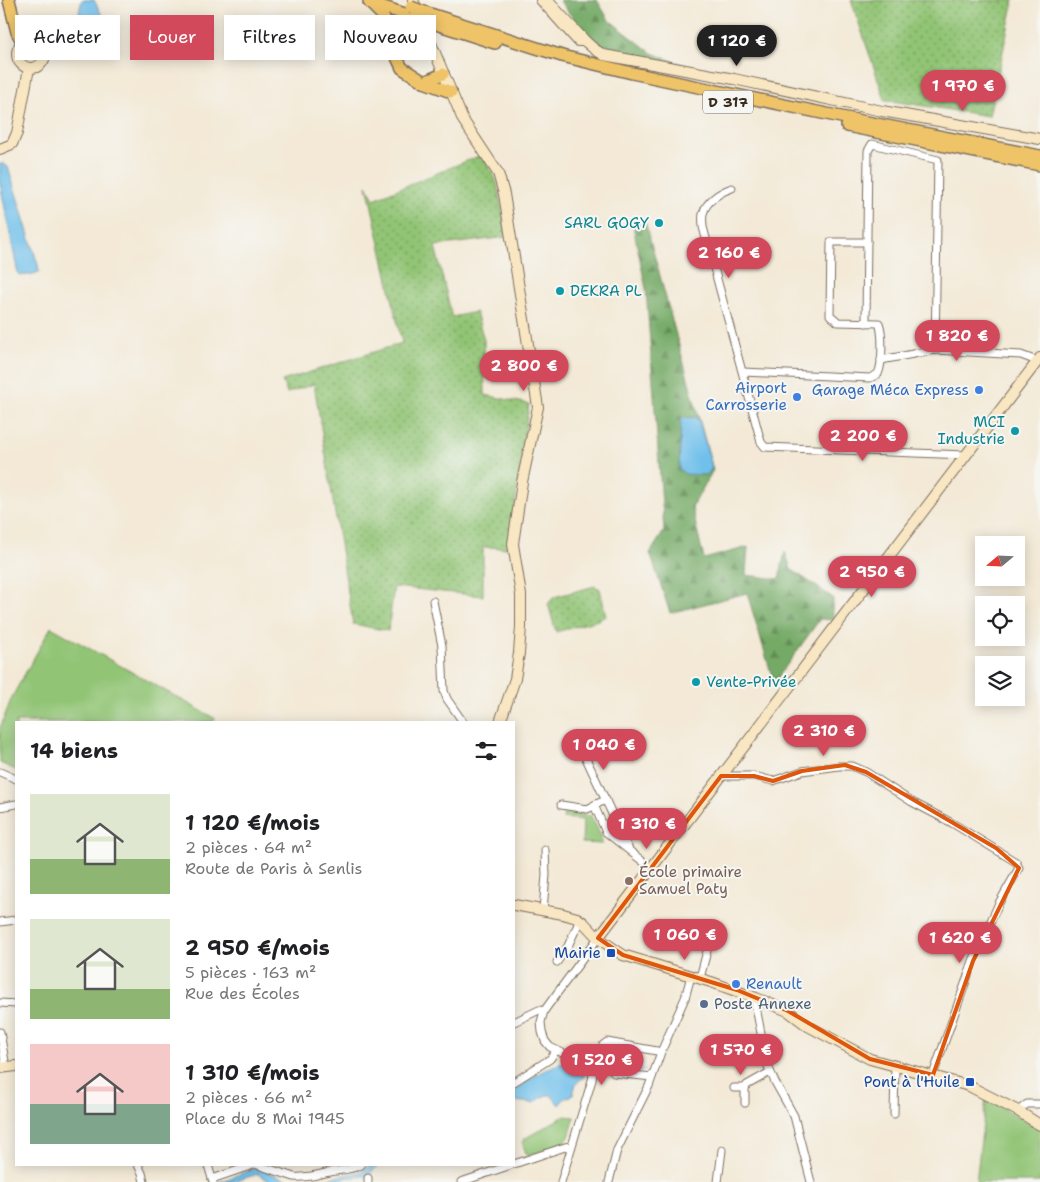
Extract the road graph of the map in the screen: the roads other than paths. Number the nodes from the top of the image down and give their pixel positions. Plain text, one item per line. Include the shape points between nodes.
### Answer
1 (387, 0) edge
2 (541, 0) edge
3 (547, 0) edge
4 (366, 1) edge
5 (12, 4) edge
6 (412, 8) edge
7 (382, 15) edge
8 (424, 15) edge
9 (436, 20) edge
10 (436, 20) edge
11 (15, 21) edge
12 (584, 40) junction
13 (20, 60) edge
14 (43, 60) edge
15 (398, 60) edge
16 (29, 68) junction
17 (443, 74) junction
18 (424, 82) junction
19 (451, 92) junction
20 (1040, 139) edge
21 (0, 150) edge
22 (1040, 156) edge
23 (1040, 165) edge
24 (732, 188) dead end
25 (867, 242) junction
26 (866, 322) junction
27 (935, 350) junction
28 (1039, 358) edge
29 (881, 360) junction
30 (743, 372) junction
31 (965, 455) junction
32 (433, 601) dead end
33 (462, 721) edge
34 (500, 721) edge
35 (583, 752) dead end
36 (0, 772) edge
37 (721, 776) junction
38 (15, 779) edge
39 (606, 800) junction
40 (15, 804) edge
41 (561, 805) dead end
42 (594, 806) junction
43 (0, 807) edge
44 (545, 850) dead end
45 (629, 850) junction
46 (652, 868) junction
47 (515, 905) edge
48 (543, 910) junction
49 (15, 920) edge
50 (580, 920) junction
51 (0, 922) edge
52 (598, 938) junction
53 (708, 951) dead end
54 (557, 962) dead end
55 (695, 977) junction
56 (754, 997) junction
57 (0, 1003) edge
58 (15, 1004) edge
59 (544, 1011) junction
60 (517, 1020) edge
61 (0, 1032) edge
62 (556, 1050) junction
63 (656, 1051) dead end
64 (896, 1066) junction
65 (7, 1067) edge
66 (594, 1068) junction
67 (770, 1072) junction
68 (614, 1073) dead end
69 (933, 1075) junction
70 (652, 1077) junction
71 (515, 1081) edge
72 (734, 1088) dead end
73 (745, 1088) junction
74 (744, 1102) dead end
75 (1040, 1104) edge
76 (1018, 1111) junction
77 (894, 1114) dead end
78 (1040, 1125) edge
79 (571, 1146) junction
80 (722, 1150) dead end
81 (515, 1164) edge
82 (138, 1166) edge
83 (208, 1166) edge
84 (250, 1166) edge
85 (261, 1166) edge
86 (359, 1166) edge
87 (510, 1166) edge
88 (213, 1180) edge
89 (144, 1182) edge
90 (461, 1182) edge
91 (561, 1182) edge
92 (609, 1182) edge
93 (718, 1182) edge
94 (811, 1182) edge

1 - 6 main road, D 317
2 - 12 street via 578,40
3 - 12 street
4 - 6 main road, D 317
4 - 7 main road
5 - 11 main road
6 - 8 main road, D 317, bridge
6 - 17 street via 429,37
9 - 22 main road, D 317 via 632,73
10 - 23 main road, D 317 via 522,51 628,80
12 - 20 street via 604,55
13 - 16 street
14 - 16 street via 36,67
15 - 18 main road via 402,68
16 - 21 street via 17,133 12,144
17 - 18 main road
17 - 19 street
18 - 19 main road
19 - 34 street via 463,120 498,173 502,187 538,407 513,544 521,595 519,653 515,679
24 - 30 street via 720,192 708,204 703,214 703,227
25 - 26 street
25 - 26 street via 830,242 830,315 838,322
25 - 27 street via 868,151 872,144 938,160
26 - 29 street via 879,323
27 - 28 street
27 - 29 street
28 - 31 street
29 - 30 street via 878,374 870,378
30 - 31 street via 761,442 765,446
31 - 37 street
32 - 33 street via 442,646 444,691
35 - 39 street
36 - 38 street
37 - 46 street
37 - 69 street via 754,776 773,781 802,771 852,766 1016,862 1019,868 973,961
39 - 42 street
39 - 45 street
40 - 43 street
41 - 42 street via 587,809
42 - 45 street via 606,832
44 - 48 street
45 - 46 street
46 - 52 street
47 - 48 street
48 - 50 street
49 - 51 street
50 - 52 street
50 - 54 street
52 - 55 street via 623,955
52 - 59 street
53 - 55 street
55 - 56 street
55 - 70 street
56 - 64 street via 788,1012 870,1059
56 - 67 street
57 - 58 street
59 - 60 street via 539,1010
59 - 62 street via 542,1032 545,1041
61 - 65 street
62 - 66 street
62 - 71 street via 550,1059
63 - 66 street via 607,1042 603,1045 599,1064
64 - 69 street
64 - 77 street
66 - 79 street
67 - 73 street
67 - 94 street via 794,1116
68 - 70 street
69 - 76 street via 969,1086
70 - 92 street via 617,1150
72 - 73 street
73 - 74 street
75 - 76 street via 1027,1104
76 - 78 street
79 - 81 street
79 - 91 street
80 - 93 street
82 - 89 street
83 - 88 street
84 - 88 street
85 - 86 street via 300,1177
87 - 90 street

